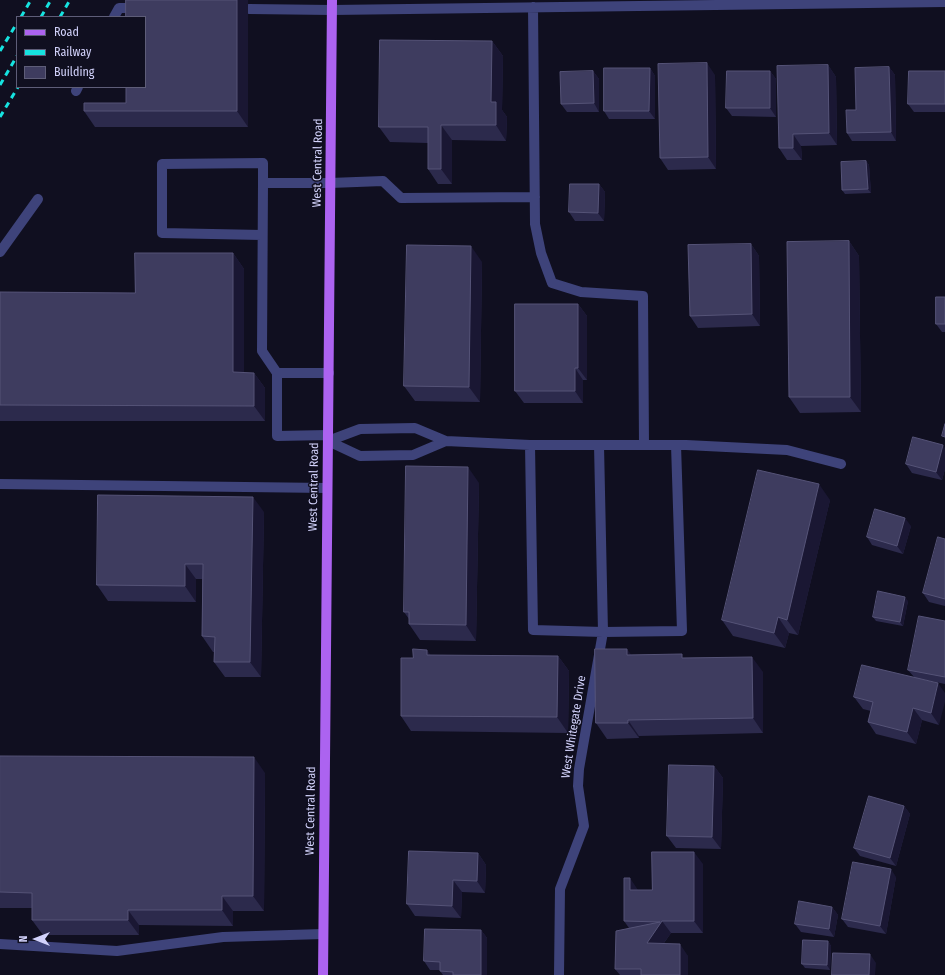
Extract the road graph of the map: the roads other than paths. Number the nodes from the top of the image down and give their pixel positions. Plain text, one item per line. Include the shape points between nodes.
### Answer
1 (945, 2) edge
2 (332, 5) edge
3 (538, 5) edge
4 (119, 8) edge
5 (136, 8) edge
6 (249, 9) dead end
7 (263, 183) junction
8 (330, 183) junction
9 (535, 197) junction
10 (38, 199) dead end
11 (262, 235) junction
12 (0, 252) edge
13 (277, 372) junction
14 (329, 374) junction
15 (328, 438) junction
16 (446, 442) junction
17 (530, 445) junction
18 (599, 445) junction
19 (644, 445) junction
20 (676, 445) junction
21 (841, 464) dead end
22 (0, 484) edge
23 (328, 488) junction
24 (603, 632) junction
25 (323, 934) junction
26 (0, 944) edge
27 (323, 975) edge
28 (559, 975) edge

1 - 3 street
2 - 3 street
2 - 6 street
2 - 8 main road, West Central Road
3 - 9 street
4 - 5 street
7 - 8 street
7 - 11 street
7 - 11 street via 263,164 162,164 162,233
8 - 9 street via 382,181 401,198
8 - 14 main road, West Central Road
9 - 19 street via 535,224 541,253 552,283 581,292 643,296
10 - 12 street
11 - 13 street via 262,351
13 - 14 street
13 - 15 street via 277,436
14 - 15 main road, West Central Road
15 - 16 street via 360,429 415,428
15 - 16 street via 360,456 413,455
15 - 23 main road, West Central Road
16 - 17 street
17 - 18 street
17 - 24 street via 533,630
18 - 19 street
18 - 24 street, West Whitegate Drive
19 - 20 street
20 - 21 street via 787,450
20 - 24 street via 682,631
22 - 23 street
23 - 25 main road, West Central Road
24 - 28 street, West Whitegate Drive via 579,769 578,786 584,826 560,890
25 - 26 street via 223,937 117,951
25 - 27 main road, West Central Road

